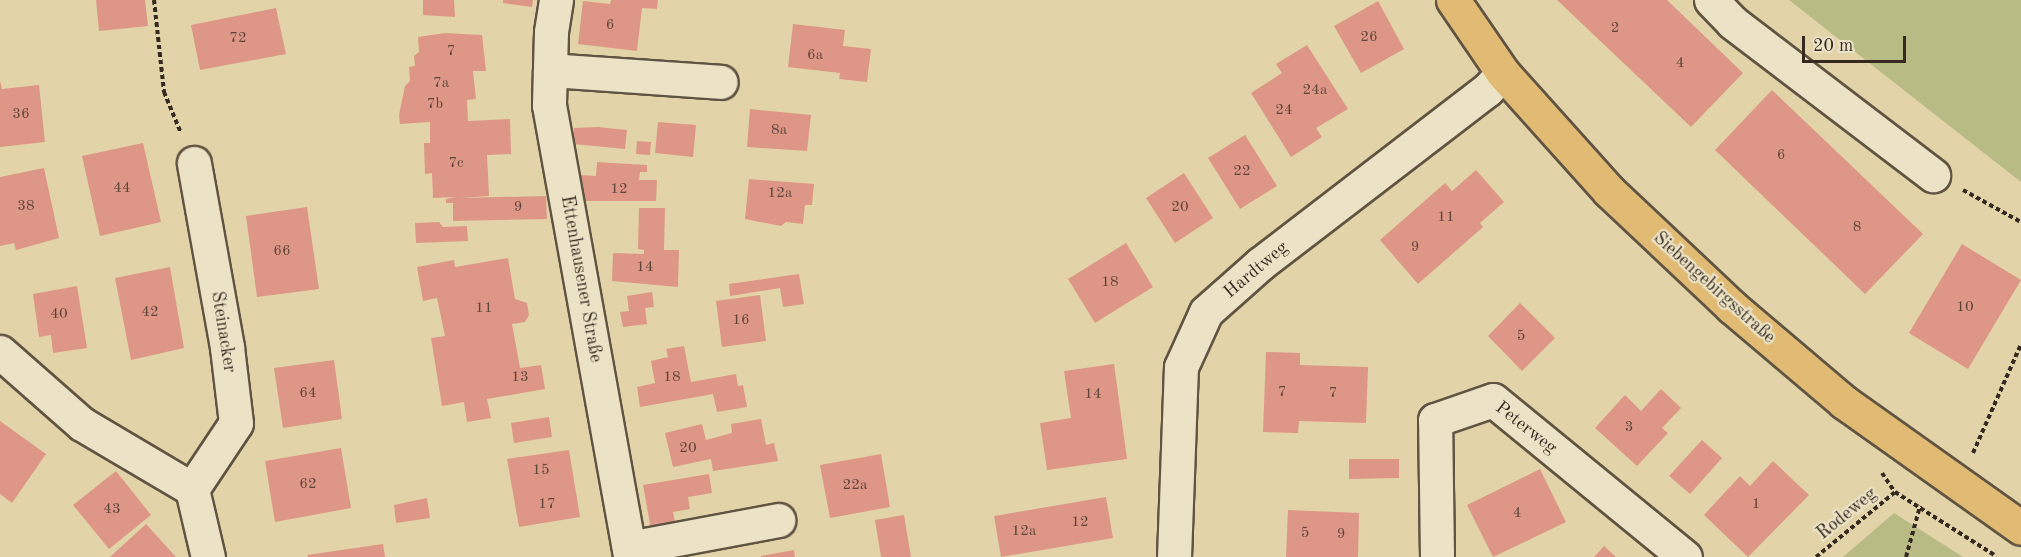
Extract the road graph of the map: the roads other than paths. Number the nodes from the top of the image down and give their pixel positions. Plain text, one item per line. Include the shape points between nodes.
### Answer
1 (555, 0) edge
2 (1453, 0) edge
3 (1711, 0) edge
4 (550, 70) junction
5 (1503, 73) junction
6 (721, 82) dead end
7 (194, 163) road end
8 (1933, 174) road end
9 (0, 352) edge
10 (192, 489) junction
11 (778, 520) dead end
12 (2021, 528) edge
13 (629, 552) edge
14 (208, 557) edge
15 (1174, 557) edge
16 (1437, 557) edge
17 (1685, 557) edge

1 - 4 street, Ettenhausener Straße
2 - 5 main road, Siebengebirgsstraße
3 - 8 street via 1732,22
4 - 6 street
4 - 13 street, Ettenhausener Straße via 549,105
5 - 12 main road, Siebengebirgsstraße via 1609,191 1732,307 1844,402
5 - 15 street, Hardtweg via 1487,90 1260,264 1206,312 1181,367
7 - 10 street, Steinacker via 227,347 236,423
9 - 10 street via 82,424
10 - 14 street
11 - 13 street
16 - 17 street, Peterweg via 1435,420 1493,400

